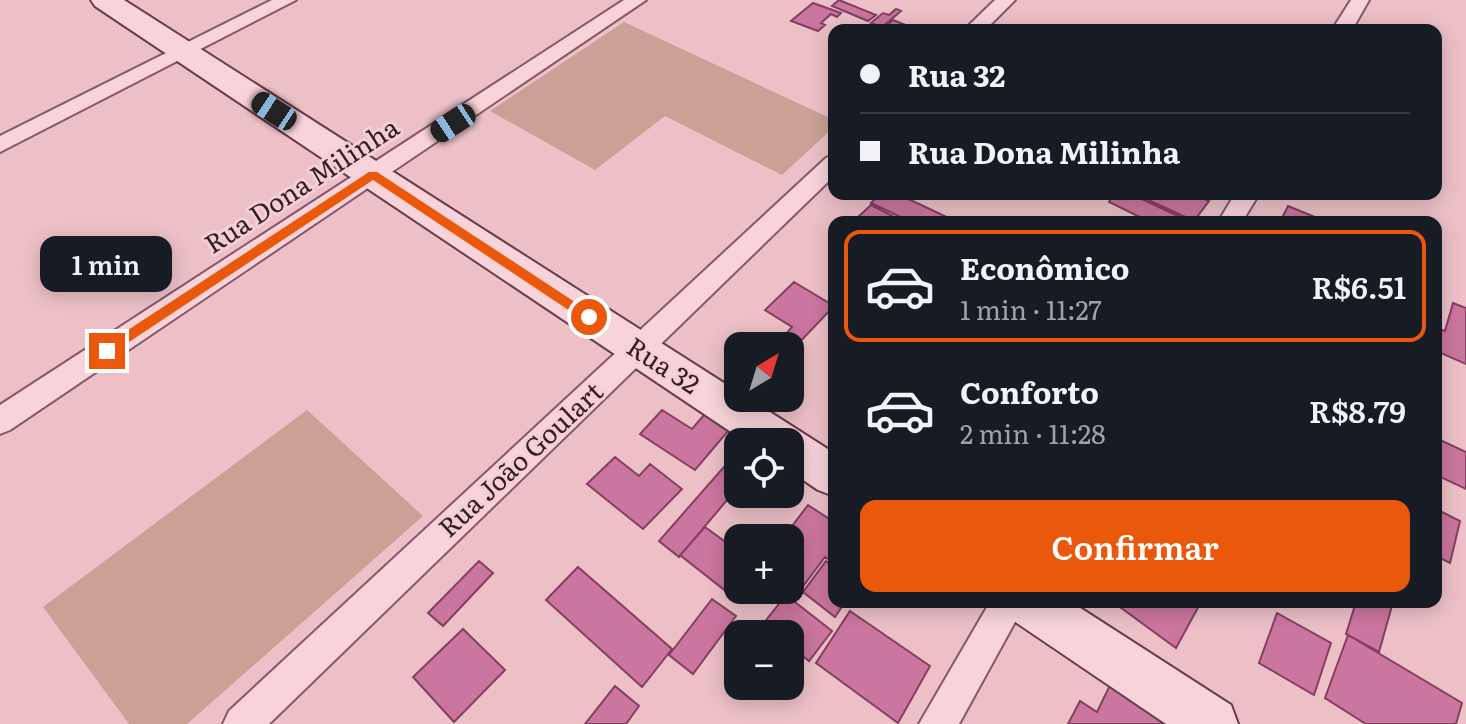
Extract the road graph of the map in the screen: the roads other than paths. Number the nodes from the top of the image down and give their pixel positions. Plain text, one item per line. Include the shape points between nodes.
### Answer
1 (105, 0) edge
2 (287, 0) edge
3 (637, 0) edge
4 (1006, 0) edge
5 (1360, 0) edge
6 (980, 24) edge
7 (1346, 24) edge
8 (186, 52) junction
9 (0, 145) edge
10 (828, 169) edge
11 (373, 175) junction
12 (637, 349) junction
13 (0, 421) edge
14 (759, 428) edge
15 (804, 457) edge
16 (828, 472) edge
17 (1006, 608) edge
18 (1037, 608) edge
19 (242, 724) edge
20 (938, 724) edge
21 (1212, 724) edge

1 - 8 main road, Rua 32
2 - 8 street
3 - 11 street, Rua Dona Milinha
4 - 6 street
5 - 7 street
8 - 9 street
8 - 11 main road, Rua 32
10 - 12 street, Rua João Goulart
11 - 12 main road, Rua 32
11 - 13 street, Rua Dona Milinha
12 - 14 main road, Rua 32
12 - 19 street, Rua João Goulart
15 - 16 main road
17 - 20 street
18 - 21 main road

